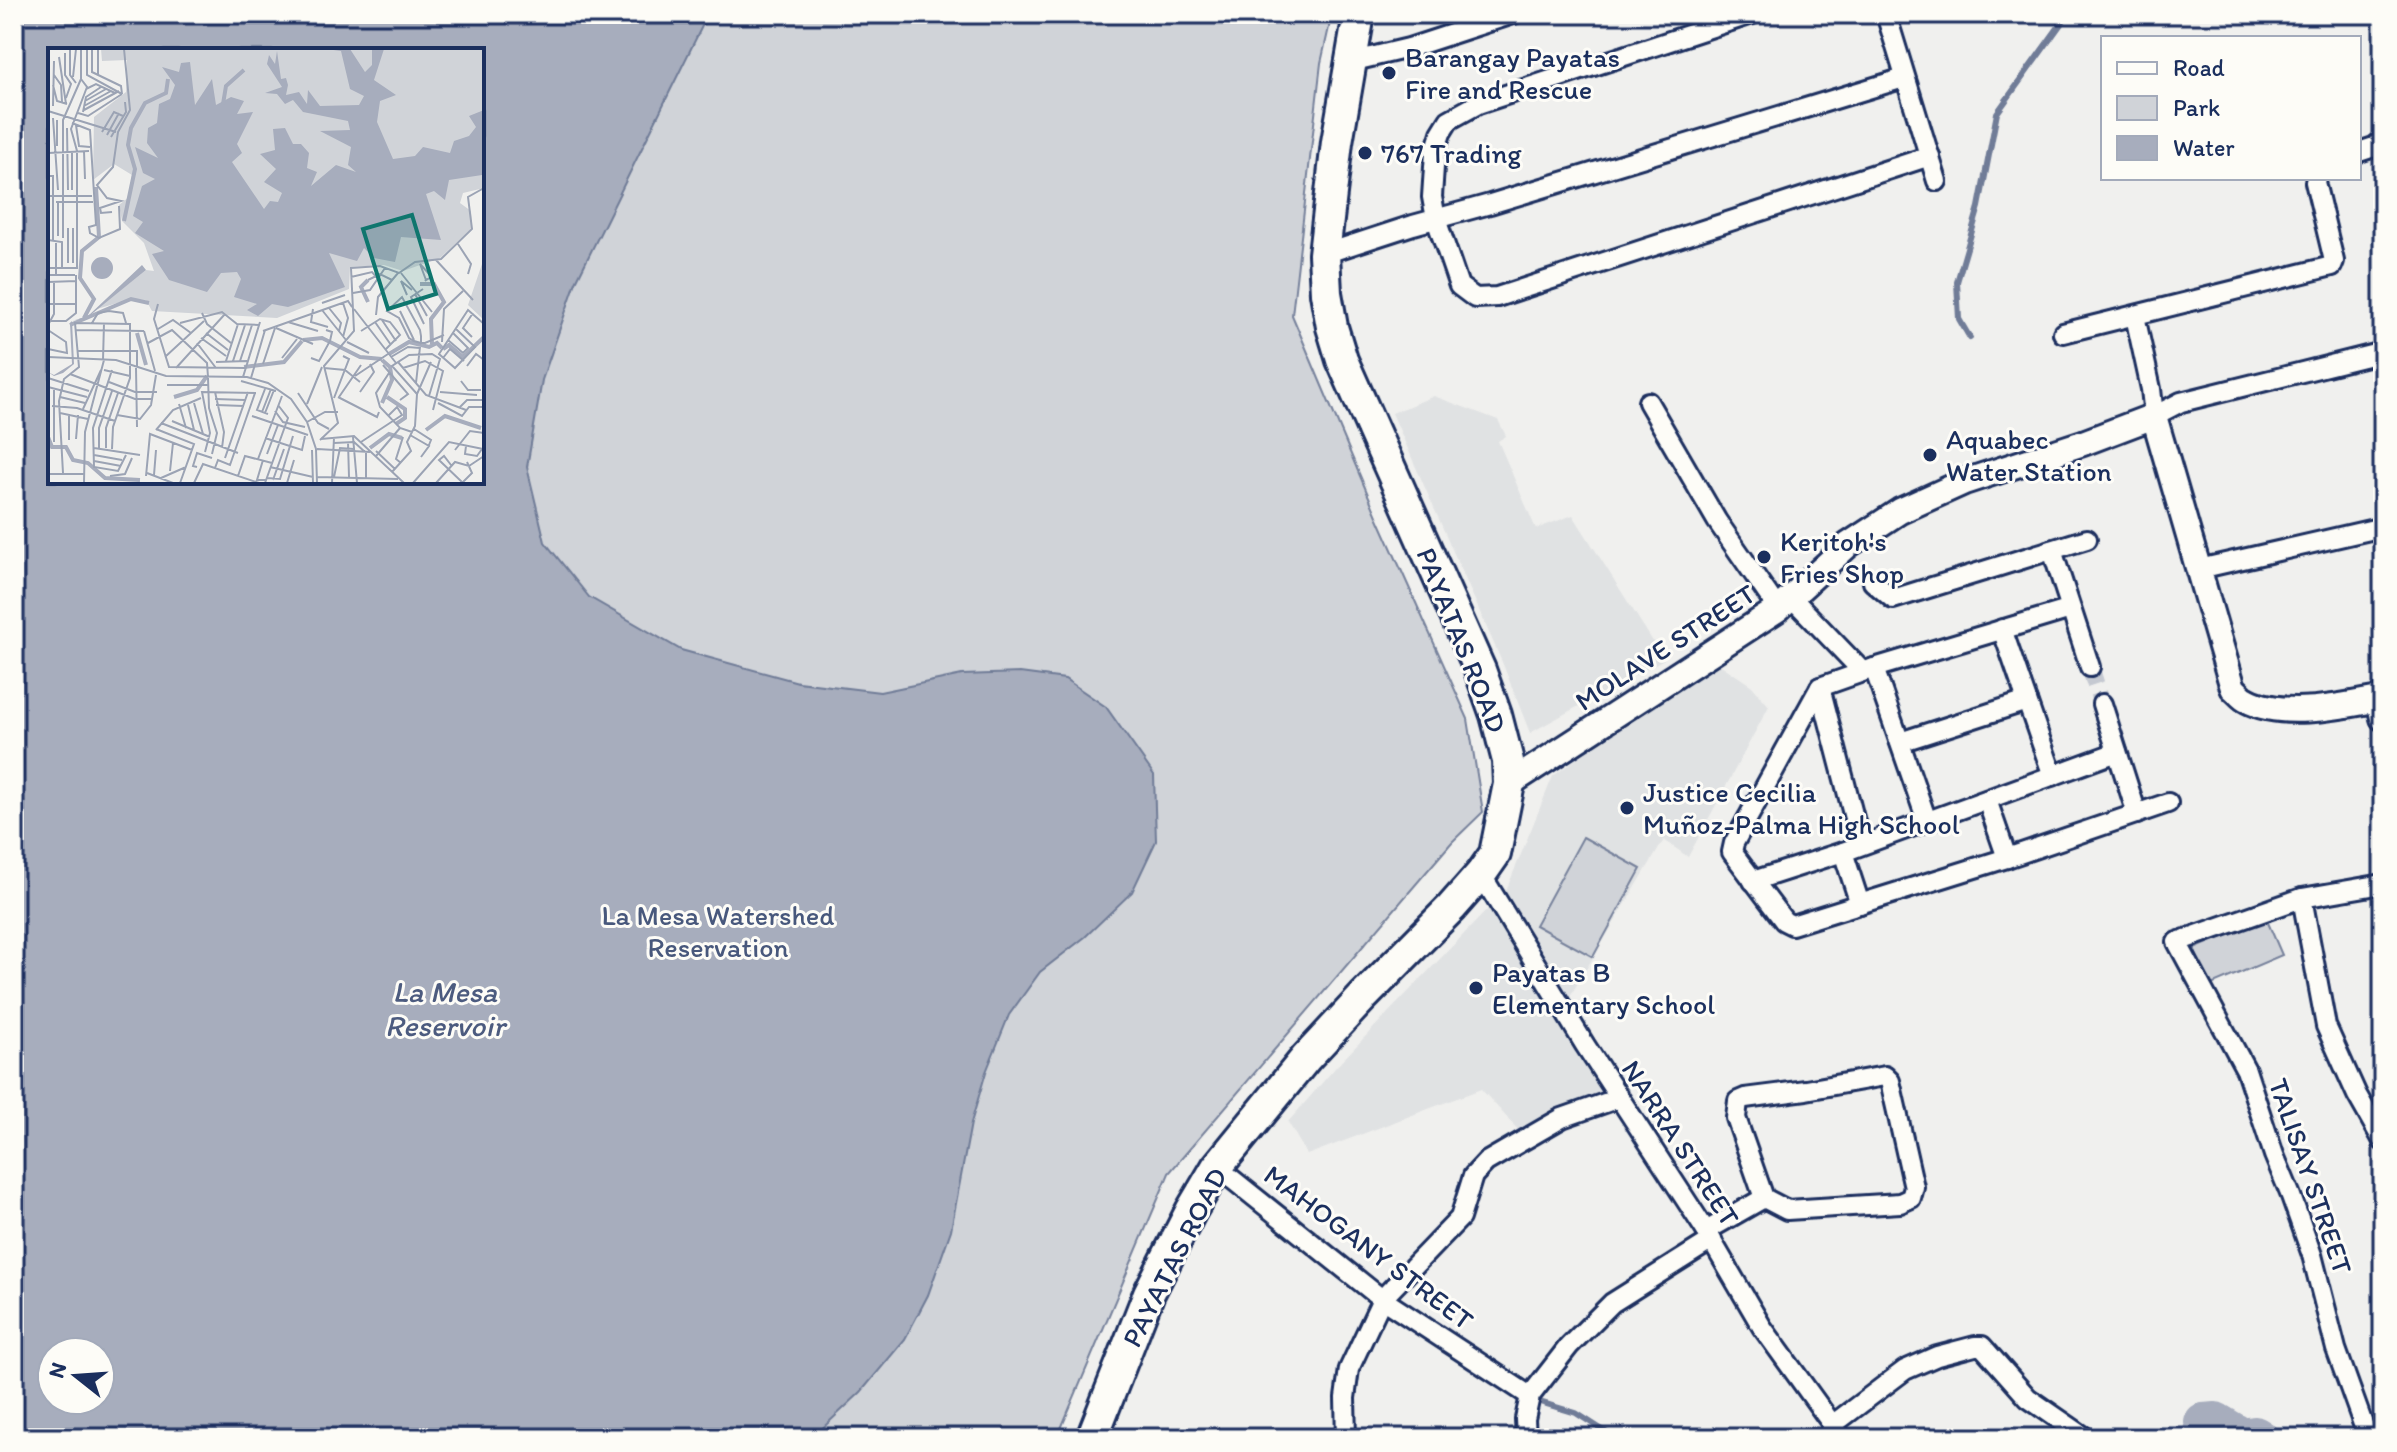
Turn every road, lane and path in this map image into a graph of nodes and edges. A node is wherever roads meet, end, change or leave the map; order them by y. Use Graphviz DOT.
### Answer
graph roads {
  1 [pos="1359,14"];
  2 [pos="1513,14"];
  3 [pos="1752,14"];
  4 [pos="1886,14"];
  5 [pos="1350,62"];
  6 [pos="1904,78"];
  7 [pos="1930,156"];
  8 [pos="2315,180"];
  9 [pos="1937,181"];
  10 [pos="1436,219"];
  11 [pos="1324,254"];
  12 [pos="2135,316"];
  13 [pos="2063,333"];
  14 [pos="2383,352"];
  15 [pos="1648,402"];
  16 [pos="2154,416"];
  17 [pos="2383,527"];
  18 [pos="2087,539"];
  19 [pos="2052,550"];
  20 [pos="2199,569"];
  21 [pos="1873,582"];
  22 [pos="1785,604"];
  23 [pos="2071,609"];
  24 [pos="2002,629"];
  25 [pos="2090,667"];
  26 [pos="1868,670"];
  27 [pos="1820,687"];
  28 [pos="2027,701"];
  29 [pos="2102,704"];
  30 [pos="2382,705"];
  31 [pos="1900,742"];
  32 [pos="2117,752"];
  33 [pos="2053,776"];
  34 [pos="1509,784"];
  35 [pos="1987,800"];
  36 [pos="2168,803"];
  37 [pos="2137,814"];
  38 [pos="1927,821"];
  39 [pos="1861,845"];
  40 [pos="1843,852"];
  41 [pos="2007,858"];
  42 [pos="1481,874"];
  43 [pos="1753,881"];
  44 [pos="2383,884"];
  45 [pos="2302,898"];
  46 [pos="1860,904"];
  47 [pos="1619,1098"];
  48 [pos="2383,1141"];
  49 [pos="1217,1167"];
  50 [pos="1764,1198"];
  51 [pos="1709,1236"];
  52 [pos="1382,1299"];
  53 [pos="1530,1396"];
  54 [pos="2067,1424"];
  55 [pos="1836,1432"];
  56 [pos="1092,1438"];
  57 [pos="1346,1438"];
  58 [pos="1526,1438"];
  59 [pos="2053,1438"];
  60 [pos="2086,1438"];
  61 [pos="2368,1438"];
  1 -- 5 [label="main road, PAYATAS ROAD"];
  2 -- 5 [label="street"];
  3 -- 10 [label="street"];
  4 -- 6 [label="street"];
  5 -- 11 [label="main road, PAYATAS ROAD"];
  6 -- 7 [label="street"];
  6 -- 10 [label="street"];
  7 -- 9 [label="street"];
  7 -- 10 [label="street"];
  8 -- 12 [label="street"];
  10 -- 11 [label="street"];
  11 -- 34 [label="main road, PAYATAS ROAD"];
  12 -- 13 [label="street"];
  12 -- 16 [label="street"];
  14 -- 16 [label="street, MOLAVE STREET"];
  15 -- 22 [label="street"];
  16 -- 20 [label="street"];
  16 -- 22 [label="street, MOLAVE STREET"];
  17 -- 20 [label="street"];
  18 -- 19 [label="street"];
  19 -- 21 [label="street"];
  19 -- 23 [label="street"];
  20 -- 30 [label="street"];
  22 -- 26 [label="street"];
  22 -- 34 [label="street, MOLAVE STREET"];
  23 -- 24 [label="street"];
  23 -- 25 [label="street"];
  24 -- 26 [label="street"];
  24 -- 28 [label="street"];
  26 -- 27 [label="street"];
  26 -- 31 [label="street"];
  27 -- 39 [label="street"];
  27 -- 43 [label="street"];
  28 -- 31 [label="street"];
  28 -- 33 [label="street"];
  29 -- 32 [label="street"];
  31 -- 38 [label="street"];
  32 -- 33 [label="street"];
  32 -- 37 [label="street"];
  33 -- 35 [label="street"];
  34 -- 42 [label="main road, PAYATAS ROAD"];
  35 -- 38 [label="street"];
  35 -- 41 [label="street"];
  36 -- 37 [label="street"];
  37 -- 41 [label="street"];
  38 -- 39 [label="street"];
  39 -- 40 [label="street"];
  40 -- 43 [label="street"];
  40 -- 46 [label="street"];
  41 -- 46 [label="street"];
  42 -- 47 [label="street, NARRA STREET"];
  42 -- 49 [label="main road, PAYATAS ROAD"];
  43 -- 46 [label="street"];
  44 -- 45 [label="street"];
  45 -- 48 [label="street"];
  45 -- 61 [label="street, TALISAY STREET"];
  47 -- 51 [label="street, NARRA STREET"];
  47 -- 52 [label="street"];
  49 -- 52 [label="street, MAHOGANY STREET"];
  49 -- 56 [label="main road, PAYATAS ROAD"];
  50 -- 50 [label="street"];
  50 -- 51 [label="street"];
  51 -- 53 [label="street"];
  51 -- 55 [label="street, NARRA STREET"];
  52 -- 53 [label="street, MAHOGANY STREET"];
  52 -- 57 [label="street"];
  53 -- 58 [label="street"];
  54 -- 55 [label="street"];
  54 -- 59 [label="street"];
  54 -- 60 [label="street"];
}
